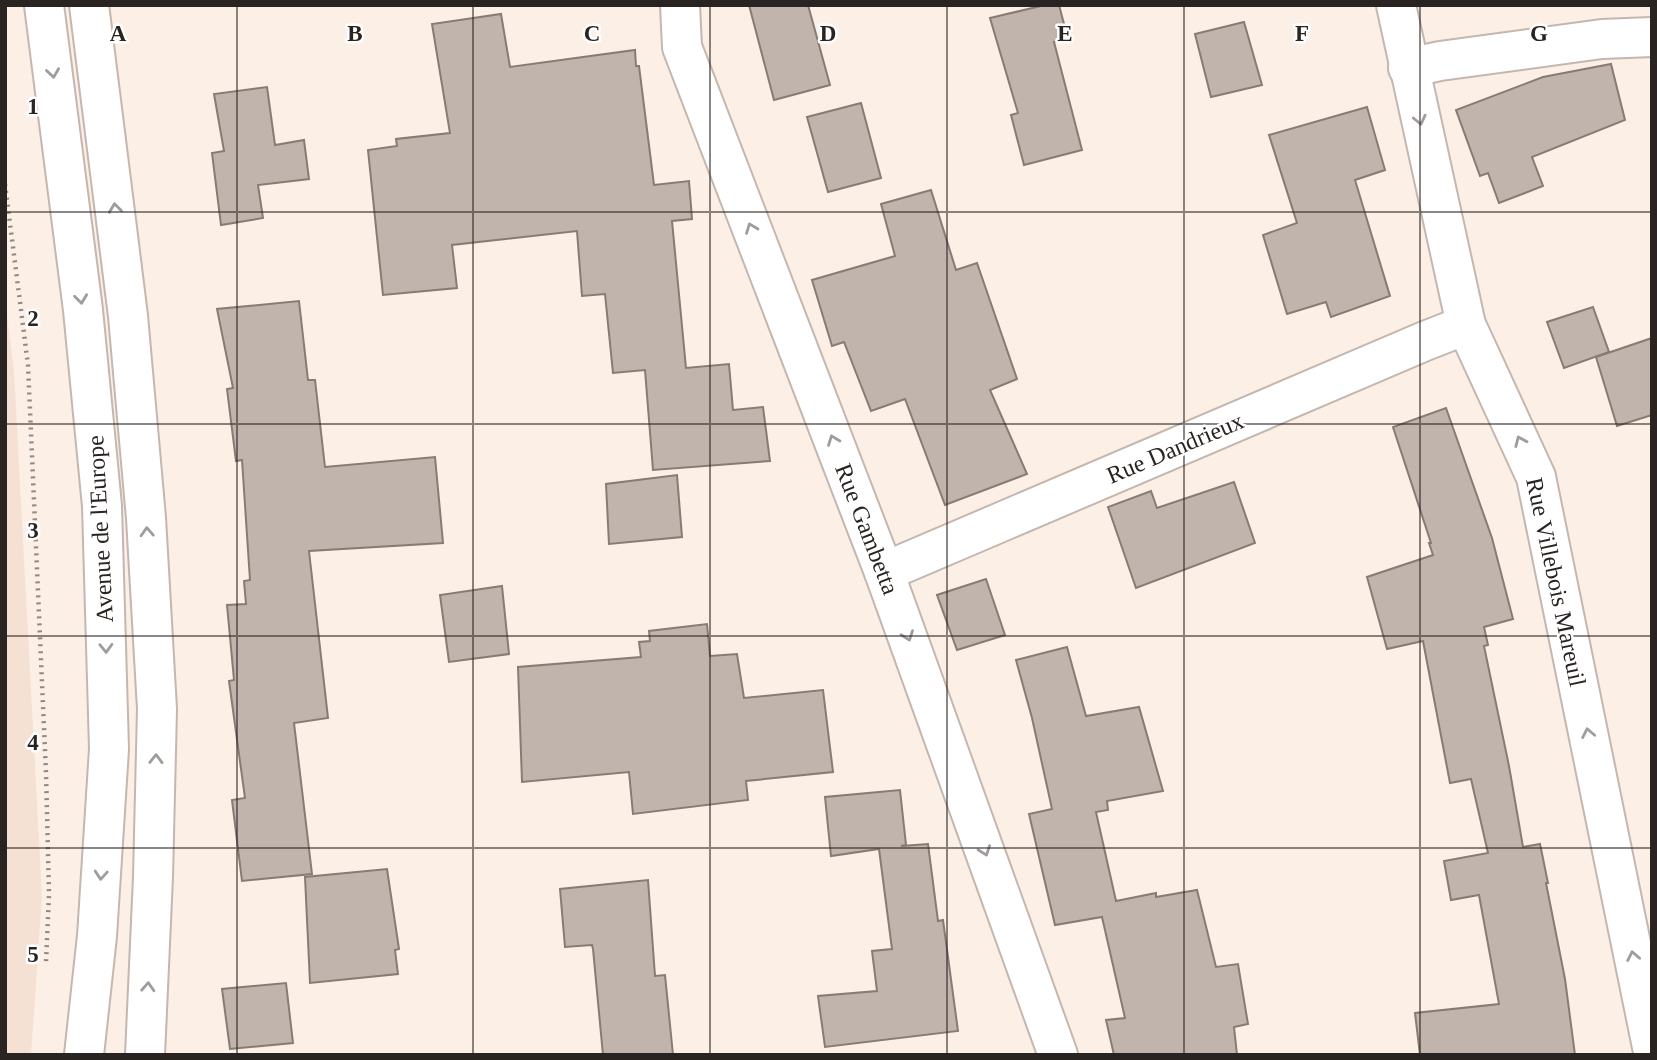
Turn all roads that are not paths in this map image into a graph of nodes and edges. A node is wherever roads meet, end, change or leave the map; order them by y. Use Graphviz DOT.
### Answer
graph roads {
  1 [pos="44,5"];
  2 [pos="89,5"];
  3 [pos="680,5"];
  4 [pos="1395,5"];
  5 [pos="1652,37"];
  6 [pos="1408,68"];
  7 [pos="1466,325"];
  8 [pos="884,572"];
  9 [pos="1652,1047"];
  10 [pos="84,1055"];
  11 [pos="145,1055"];
  12 [pos="1058,1055"];
  1 -- 10 [label="street, Avenue de l'Europe, one-way"];
  11 -- 2 [label="street, Avenue de l'Europe, one-way"];
  8 -- 3 [label="street, Rue Gambetta, one-way"];
  4 -- 6 [label="street, Rue Villebois Mareuil"];
  5 -- 6 [label="street"];
  6 -- 7 [label="street, Rue Villebois Mareuil, one-way"];
  7 -- 8 [label="street, Rue Dandrieux"];
  9 -- 7 [label="street, Rue Villebois Mareuil, one-way"];
  8 -- 12 [label="street, Rue Gambetta, one-way"];
}
